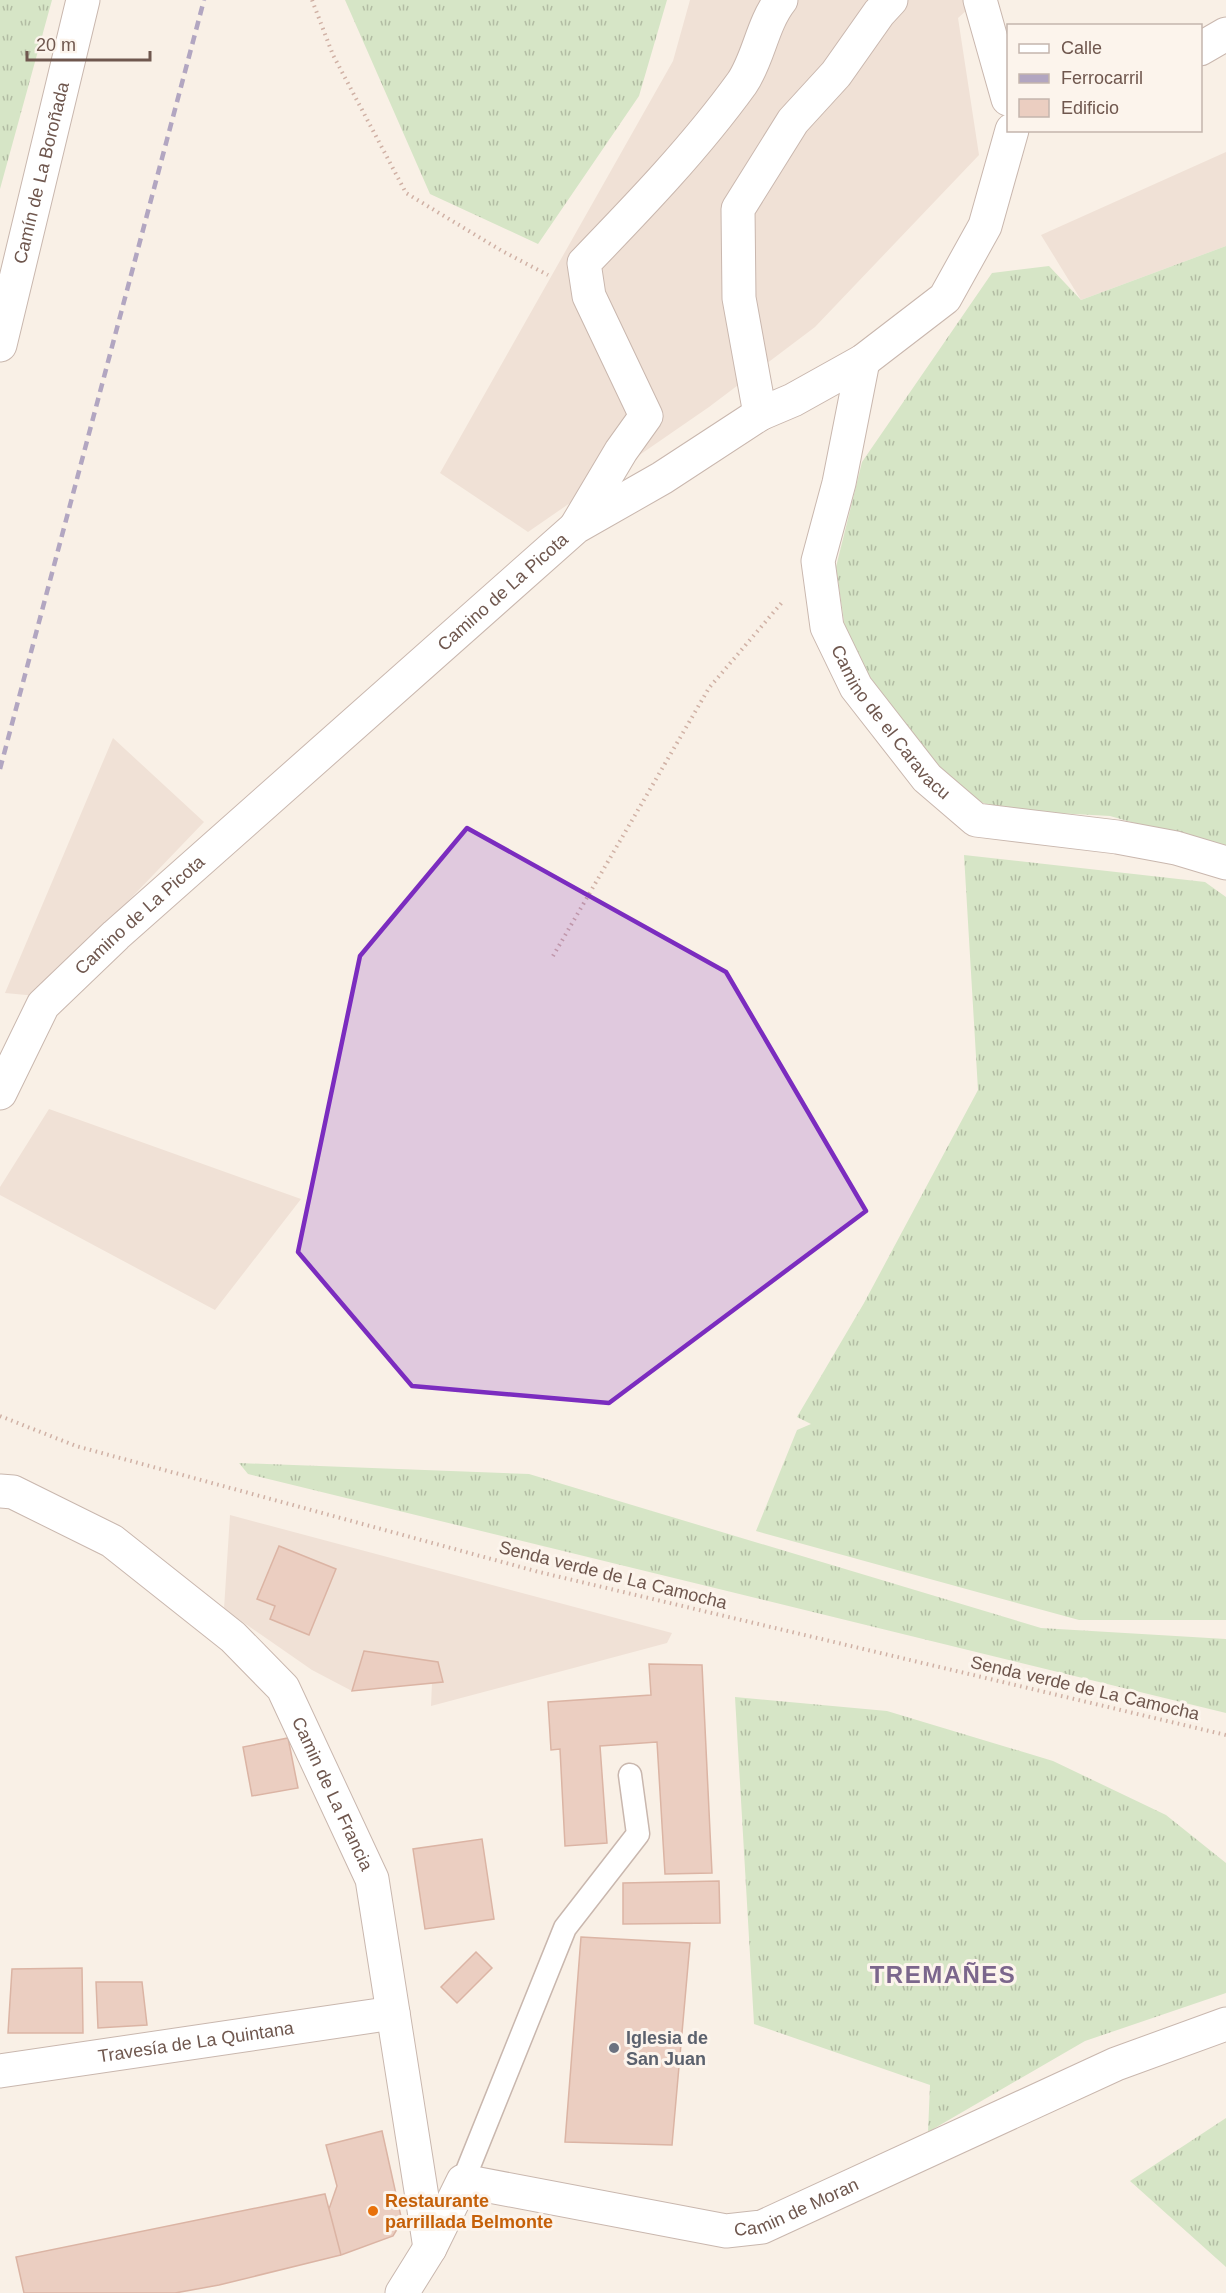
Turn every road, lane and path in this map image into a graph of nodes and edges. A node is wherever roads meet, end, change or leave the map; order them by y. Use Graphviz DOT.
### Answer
graph roads {
  1 [pos="83,0"];
  2 [pos="312,0"];
  3 [pos="782,0"];
  4 [pos="891,0"];
  5 [pos="980,0"];
  6 [pos="1226,34"];
  7 [pos="1202,48"];
  8 [pos="1007,95"];
  9 [pos="1011,132"];
  10 [pos="589,296"];
  11 [pos="0,345"];
  12 [pos="863,361"];
  13 [pos="760,414"];
  14 [pos="576,527"];
  15 [pos="818,561"];
  16 [pos="1226,864"];
  17 [pos="553,956"];
  18 [pos="0,1093"];
  19 [pos="0,1416"];
  20 [pos="0,1491"];
  21 [pos="1226,1735"];
  22 [pos="630,1775"];
  23 [pos="393,2013"];
  24 [pos="1226,2024"];
  25 [pos="0,2071"];
  26 [pos="463,2181"];
  27 [pos="430,2248"];
  28 [pos="402,2293"];
  1 -- 11 [label="street, Camín de La Boroñada"];
  2 -- 10 [label="path"];
  3 -- 10 [label="street"];
  4 -- 13 [label="street"];
  5 -- 8 [label="street"];
  6 -- 7 [label="street"];
  9 -- 12 [label="street, Camino de La Picota"];
  10 -- 14 [label="street"];
  12 -- 13 [label="street, Camino de La Picota"];
  12 -- 15 [label="street, Camino de el Caravacu"];
  13 -- 14 [label="street, Camino de La Picota"];
  14 -- 18 [label="street, Camino de La Picota"];
  15 -- 16 [label="street, Camino de el Caravacu"];
  15 -- 17 [label="path"];
  19 -- 21 [label="path, Senda verde de La Camocha"];
  20 -- 23 [label="street, Camin de La Francia"];
  22 -- 26 [label="lane"];
  23 -- 25 [label="street, Travesía de La Quintana"];
  23 -- 27 [label="street, Camin de La Francia"];
  24 -- 26 [label="street, Camin de Moran"];
  26 -- 27 [label="street"];
  27 -- 28 [label="street"];
}
